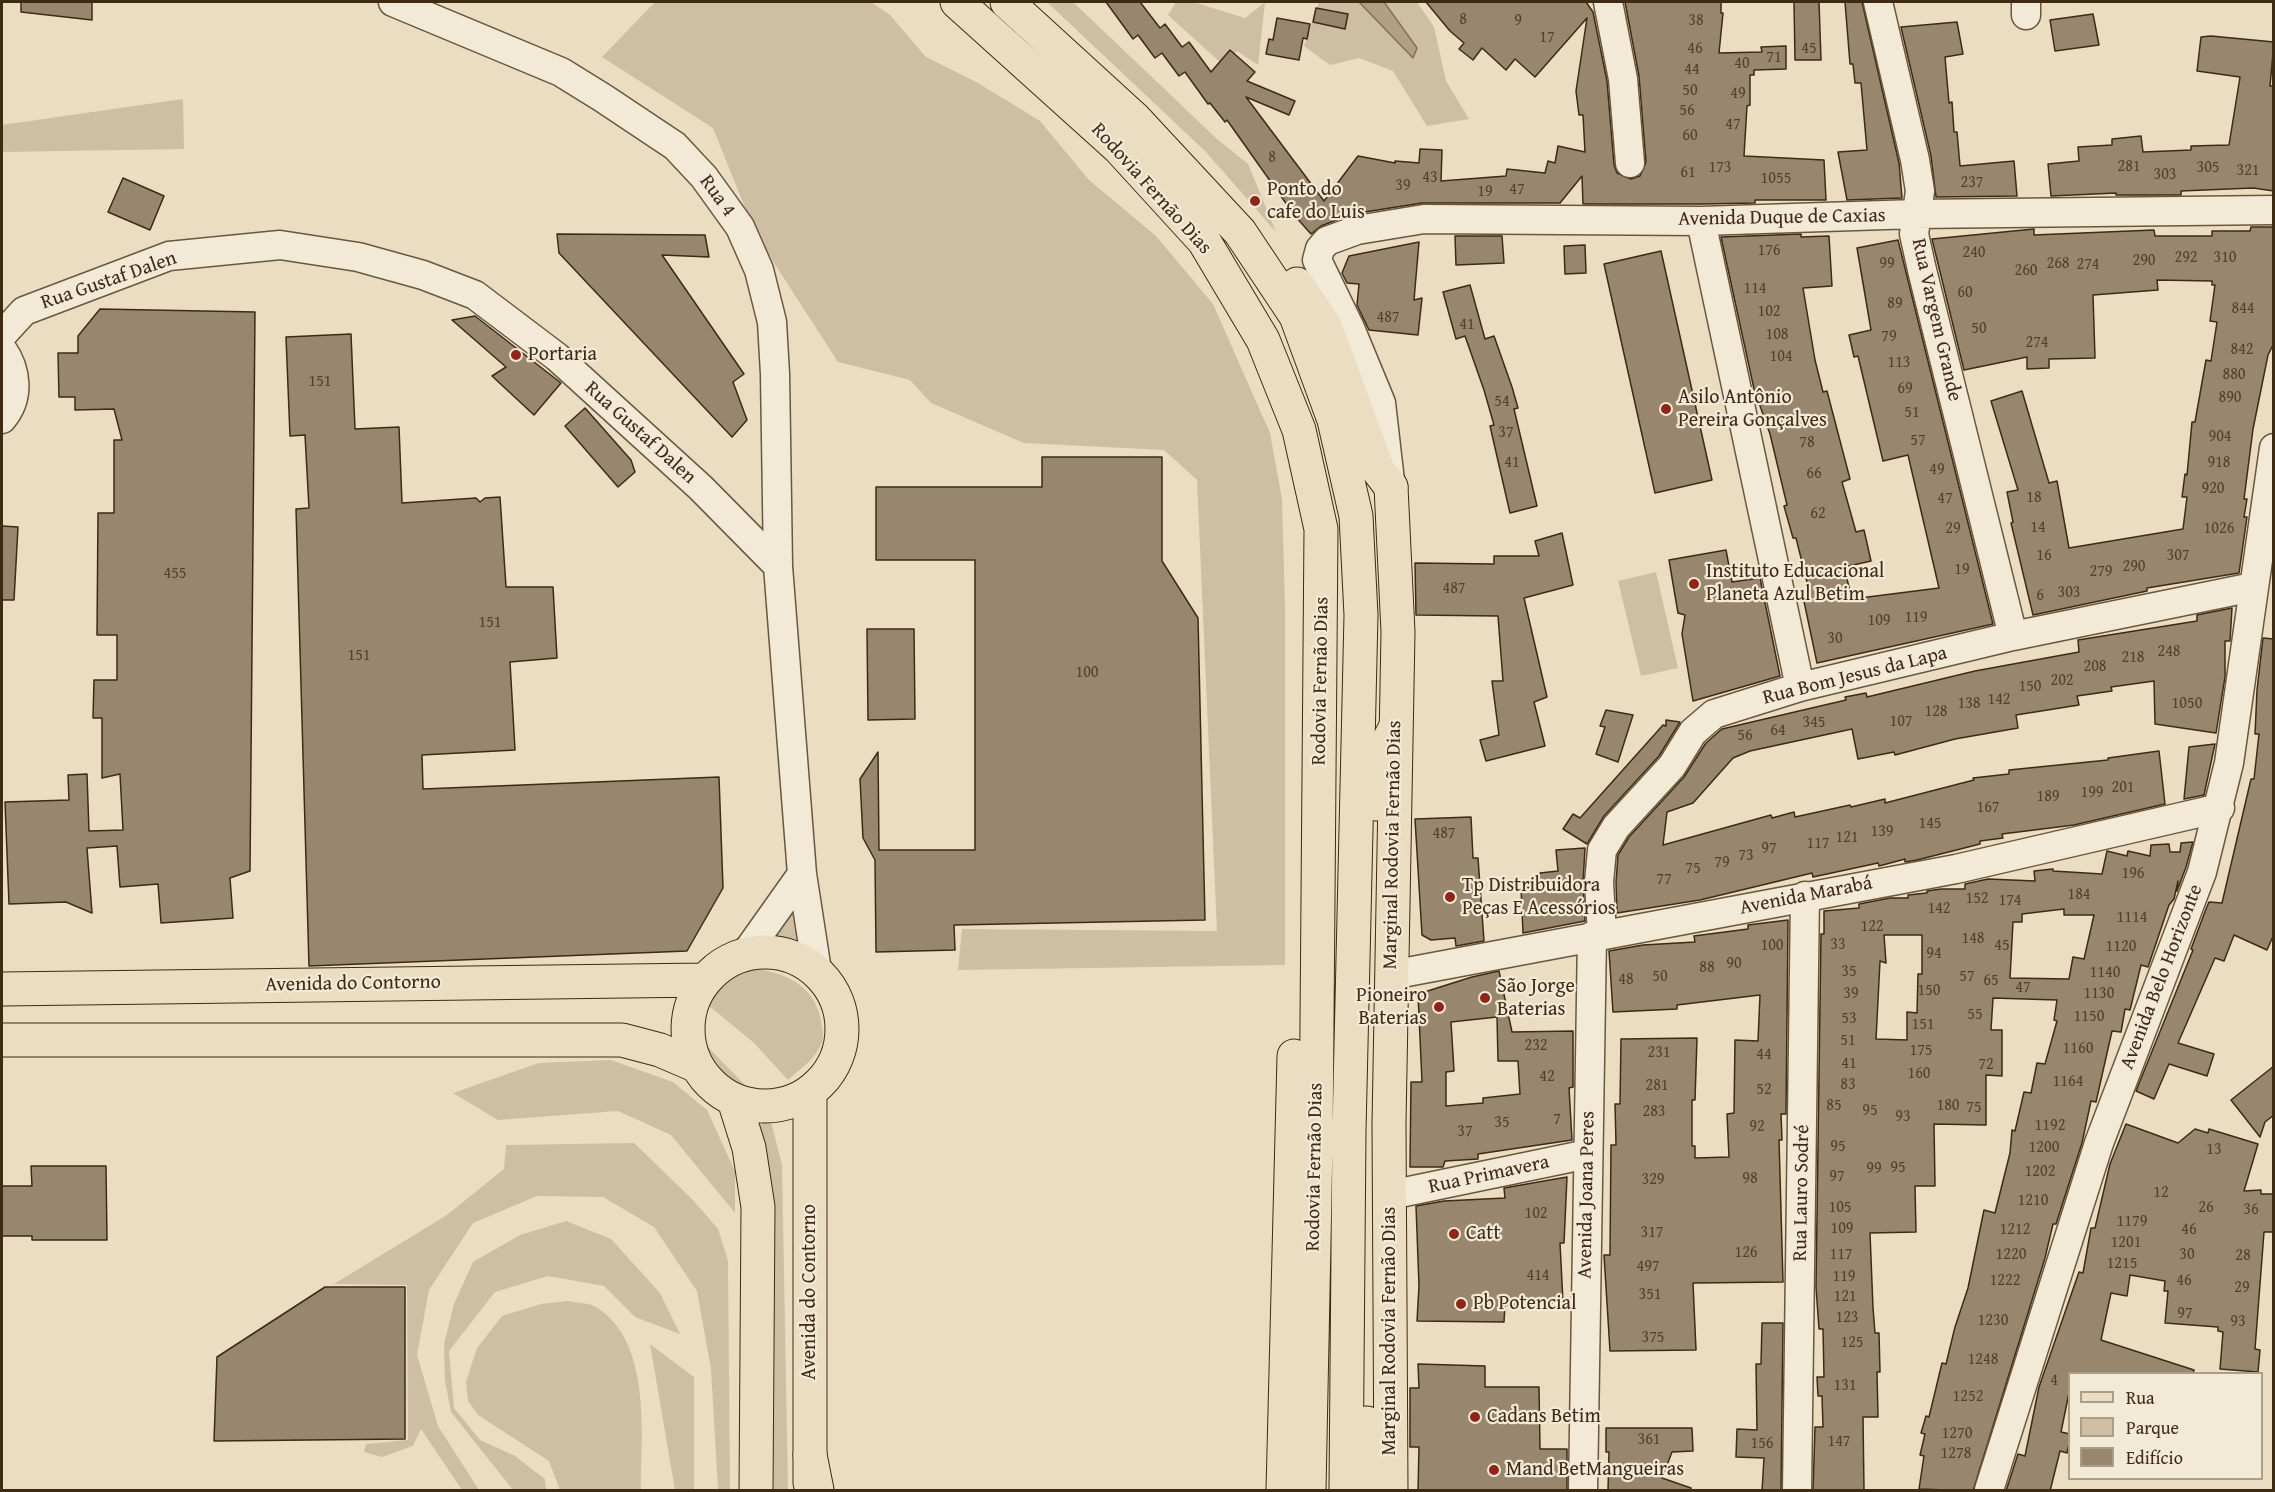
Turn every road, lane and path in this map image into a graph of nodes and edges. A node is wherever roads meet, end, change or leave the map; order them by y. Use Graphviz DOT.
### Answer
graph roads {
  1 [pos="393,2"];
  2 [pos="1007,2"];
  3 [pos="1608,2"];
  4 [pos="1878,2"];
  5 [pos="959,5"];
  6 [pos="1630,163"];
  7 [pos="2274,210"];
  8 [pos="1916,214"];
  9 [pos="1701,221"];
  10 [pos="1240,232"];
  11 [pos="2,335"];
  12 [pos="2,349"];
  13 [pos="2,419"];
  14 [pos="2274,448"];
  15 [pos="1391,487"];
  16 [pos="778,566"];
  17 [pos="2253,587"];
  18 [pos="2013,636"];
  19 [pos="1800,687"];
  20 [pos="1395,728"];
  21 [pos="2220,808"];
  22 [pos="802,874"];
  23 [pos="1805,896"];
  24 [pos="1318,910"];
  25 [pos="1597,936"];
  26 [pos="746,953"];
  27 [pos="1353,953"];
  28 [pos="817,971"];
  29 [pos="1391,975"];
  30 [pos="705,980"];
  31 [pos="2,989"];
  32 [pos="2,1040"];
  33 [pos="697,1066"];
  34 [pos="810,1093"];
  35 [pos="734,1100"];
  36 [pos="1349,1131"];
  37 [pos="1588,1154"];
  38 [pos="1390,1195"];
  39 [pos="810,1455"];
  40 [pos="756,1491"];
  41 [pos="810,1491"];
  42 [pos="818,1491"];
  43 [pos="1283,1491"];
  44 [pos="1309,1491"];
  45 [pos="1346,1491"];
  46 [pos="1370,1491"];
  47 [pos="1391,1491"];
  48 [pos="1583,1491"];
  49 [pos="1797,1491"];
  50 [pos="1989,1491"];
  1 -- 16 [label="street, Rua 4"];
  2 -- 10 [label="main road, Rodovia Fernão Dias"];
  3 -- 6 [label="street"];
  4 -- 8 [label="street, Rua Vargem Grande"];
  5 -- 24 [label="main road, Rodovia Fernão Dias"];
  7 -- 8 [label="street, Avenida Duque de Caxias"];
  8 -- 9 [label="street, Avenida Duque de Caxias"];
  8 -- 18 [label="street, Rua Vargem Grande"];
  9 -- 15 [label="street, Avenida Duque de Caxias"];
  9 -- 19 [label="street"];
  10 -- 15 [label="main road"];
  10 -- 27 [label="main road, Rodovia Fernão Dias"];
  11 -- 16 [label="street, Rua Gustaf Dalen"];
  12 -- 13 [label="street"];
  14 -- 17 [label="street, Avenida Belo Horizonte"];
  15 -- 20 [label="main road, Marginal Rodovia Fernão Dias"];
  16 -- 22 [label="street"];
  17 -- 18 [label="street, Rua Bom Jesus da Lapa"];
  17 -- 21 [label="street, Avenida Belo Horizonte"];
  18 -- 19 [label="street, Rua Bom Jesus da Lapa"];
  19 -- 25 [label="street, Rua Bom Jesus da Lapa"];
  20 -- 27 [label="main road"];
  20 -- 29 [label="main road, Marginal Rodovia Fernão Dias"];
  21 -- 23 [label="street, Avenida Marabá"];
  21 -- 50 [label="street, Avenida Belo Horizonte"];
  22 -- 26 [label="street"];
  22 -- 28 [label="street"];
  23 -- 25 [label="street, Avenida Marabá"];
  23 -- 49 [label="street, Rua Lauro Sodré"];
  24 -- 43 [label="main road"];
  24 -- 44 [label="main road, Rodovia Fernão Dias"];
  25 -- 29 [label="street, Avenida Marabá"];
  25 -- 37 [label="street, Avenida Joana Peres"];
  26 -- 28 [label="main road"];
  26 -- 30 [label="main road"];
  27 -- 36 [label="main road, Rodovia Fernão Dias"];
  28 -- 34 [label="main road"];
  29 -- 38 [label="main road, Marginal Rodovia Fernão Dias"];
  30 -- 31 [label="main road, Avenida do Contorno"];
  30 -- 33 [label="main road"];
  32 -- 33 [label="main road"];
  33 -- 35 [label="main road"];
  34 -- 35 [label="main road"];
  34 -- 39 [label="main road, Avenida do Contorno"];
  35 -- 40 [label="main road"];
  36 -- 45 [label="main road, Rodovia Fernão Dias"];
  36 -- 46 [label="main road"];
  37 -- 38 [label="street, Rua Primavera"];
  37 -- 48 [label="street, Avenida Joana Peres"];
  38 -- 47 [label="main road, Marginal Rodovia Fernão Dias"];
  39 -- 41 [label="main road, Avenida do Contorno"];
  39 -- 42 [label="main road"];
}
